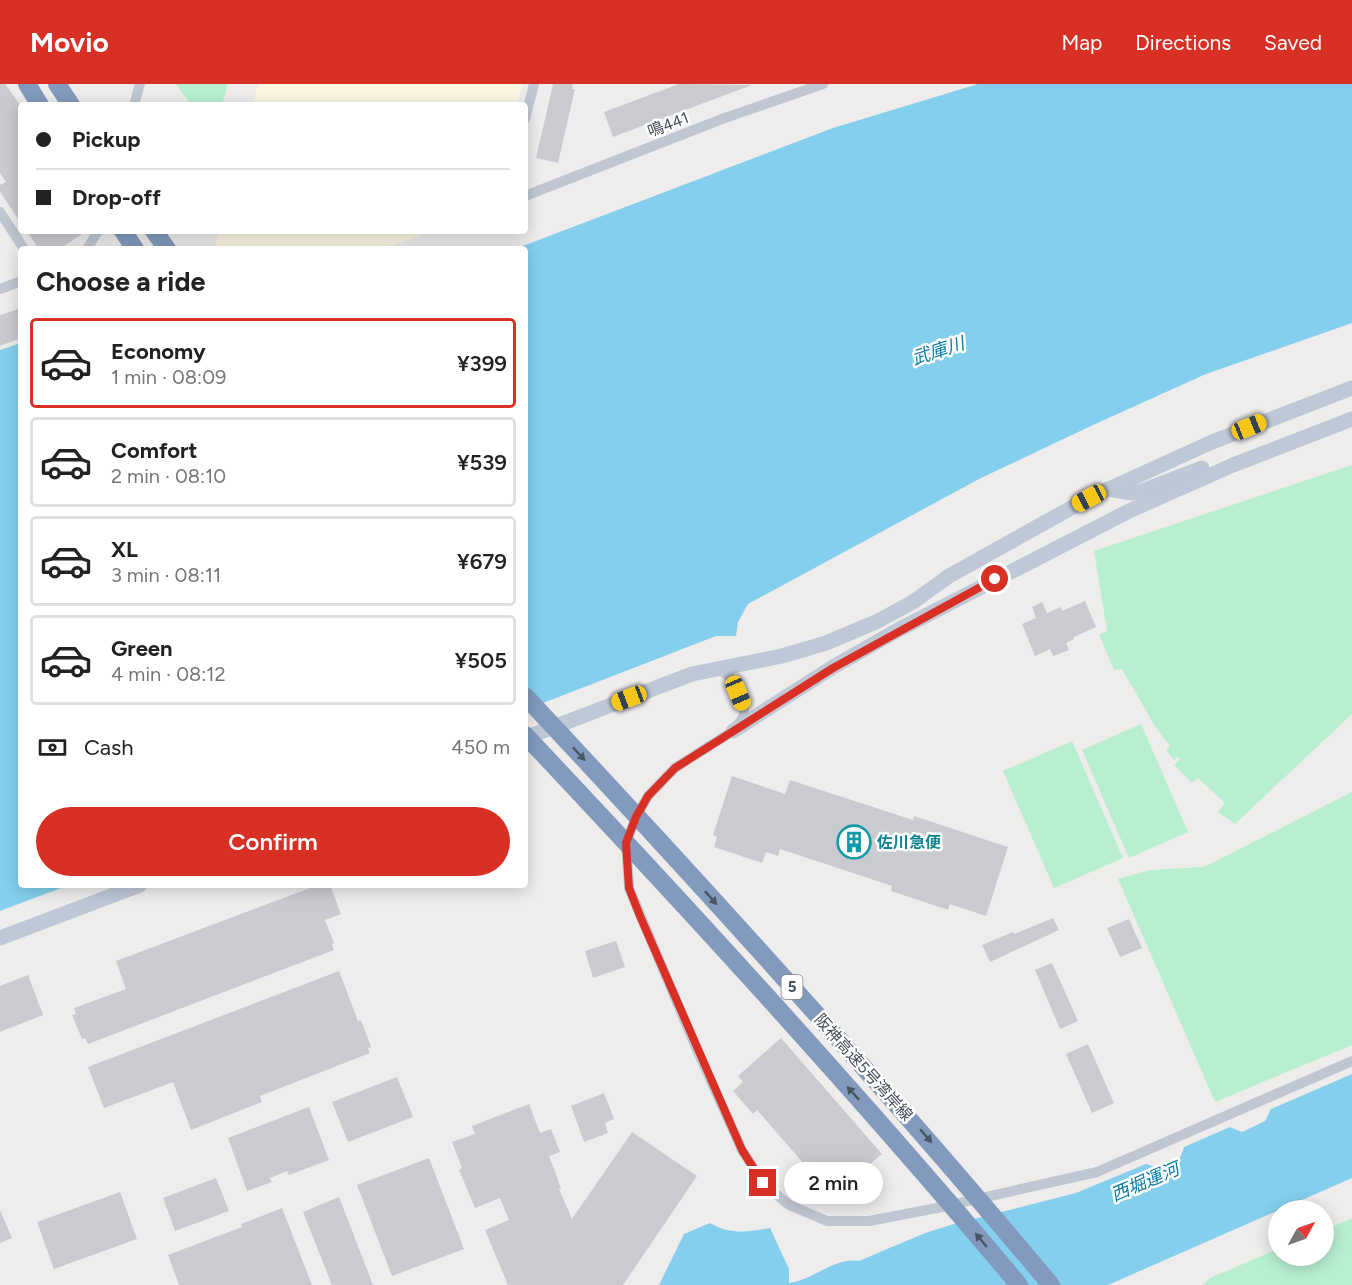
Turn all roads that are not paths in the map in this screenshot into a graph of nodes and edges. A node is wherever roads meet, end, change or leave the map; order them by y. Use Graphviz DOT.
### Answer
graph roads {
  1 [pos="27,84"];
  2 [pos="57,84"];
  3 [pos="140,84"];
  4 [pos="534,84"];
  5 [pos="823,84"];
  6 [pos="38,102"];
  7 [pos="69,102"];
  8 [pos="135,102"];
  9 [pos="528,107"];
  10 [pos="528,195"];
  11 [pos="0,212"];
  12 [pos="22,246"];
  13 [pos="18,282"];
  14 [pos="0,289"];
  15 [pos="1352,388"];
  16 [pos="1352,419"];
  17 [pos="1273,450"];
  18 [pos="1108,489"];
  19 [pos="708,670"];
  20 [pos="528,699"];
  21 [pos="733,731"];
  22 [pos="528,735"];
  23 [pos="528,739"];
  24 [pos="132,888"];
  25 [pos="0,938"];
  26 [pos="1352,1061"];
  27 [pos="1019,1285"];
  28 [pos="1051,1285"];
  1 -- 6 [label="highway"];
  2 -- 7 [label="highway"];
  3 -- 8 [label="street"];
  4 -- 9 [label="street"];
  5 -- 10 [label="street, 鳴441"];
  11 -- 12 [label="street"];
  13 -- 14 [label="street"];
  15 -- 18 [label="street"];
  16 -- 17 [label="street"];
  17 -- 18 [label="street"];
  17 -- 21 [label="street"];
  18 -- 19 [label="street"];
  19 -- 21 [label="street"];
  19 -- 22 [label="street"];
  20 -- 28 [label="highway, 阪神高速5号湾岸線 / 5, one-way"];
  21 -- 26 [label="street"];
  27 -- 23 [label="highway, 阪神高速5号湾岸線 / 5, one-way"];
  24 -- 25 [label="street"];
}
